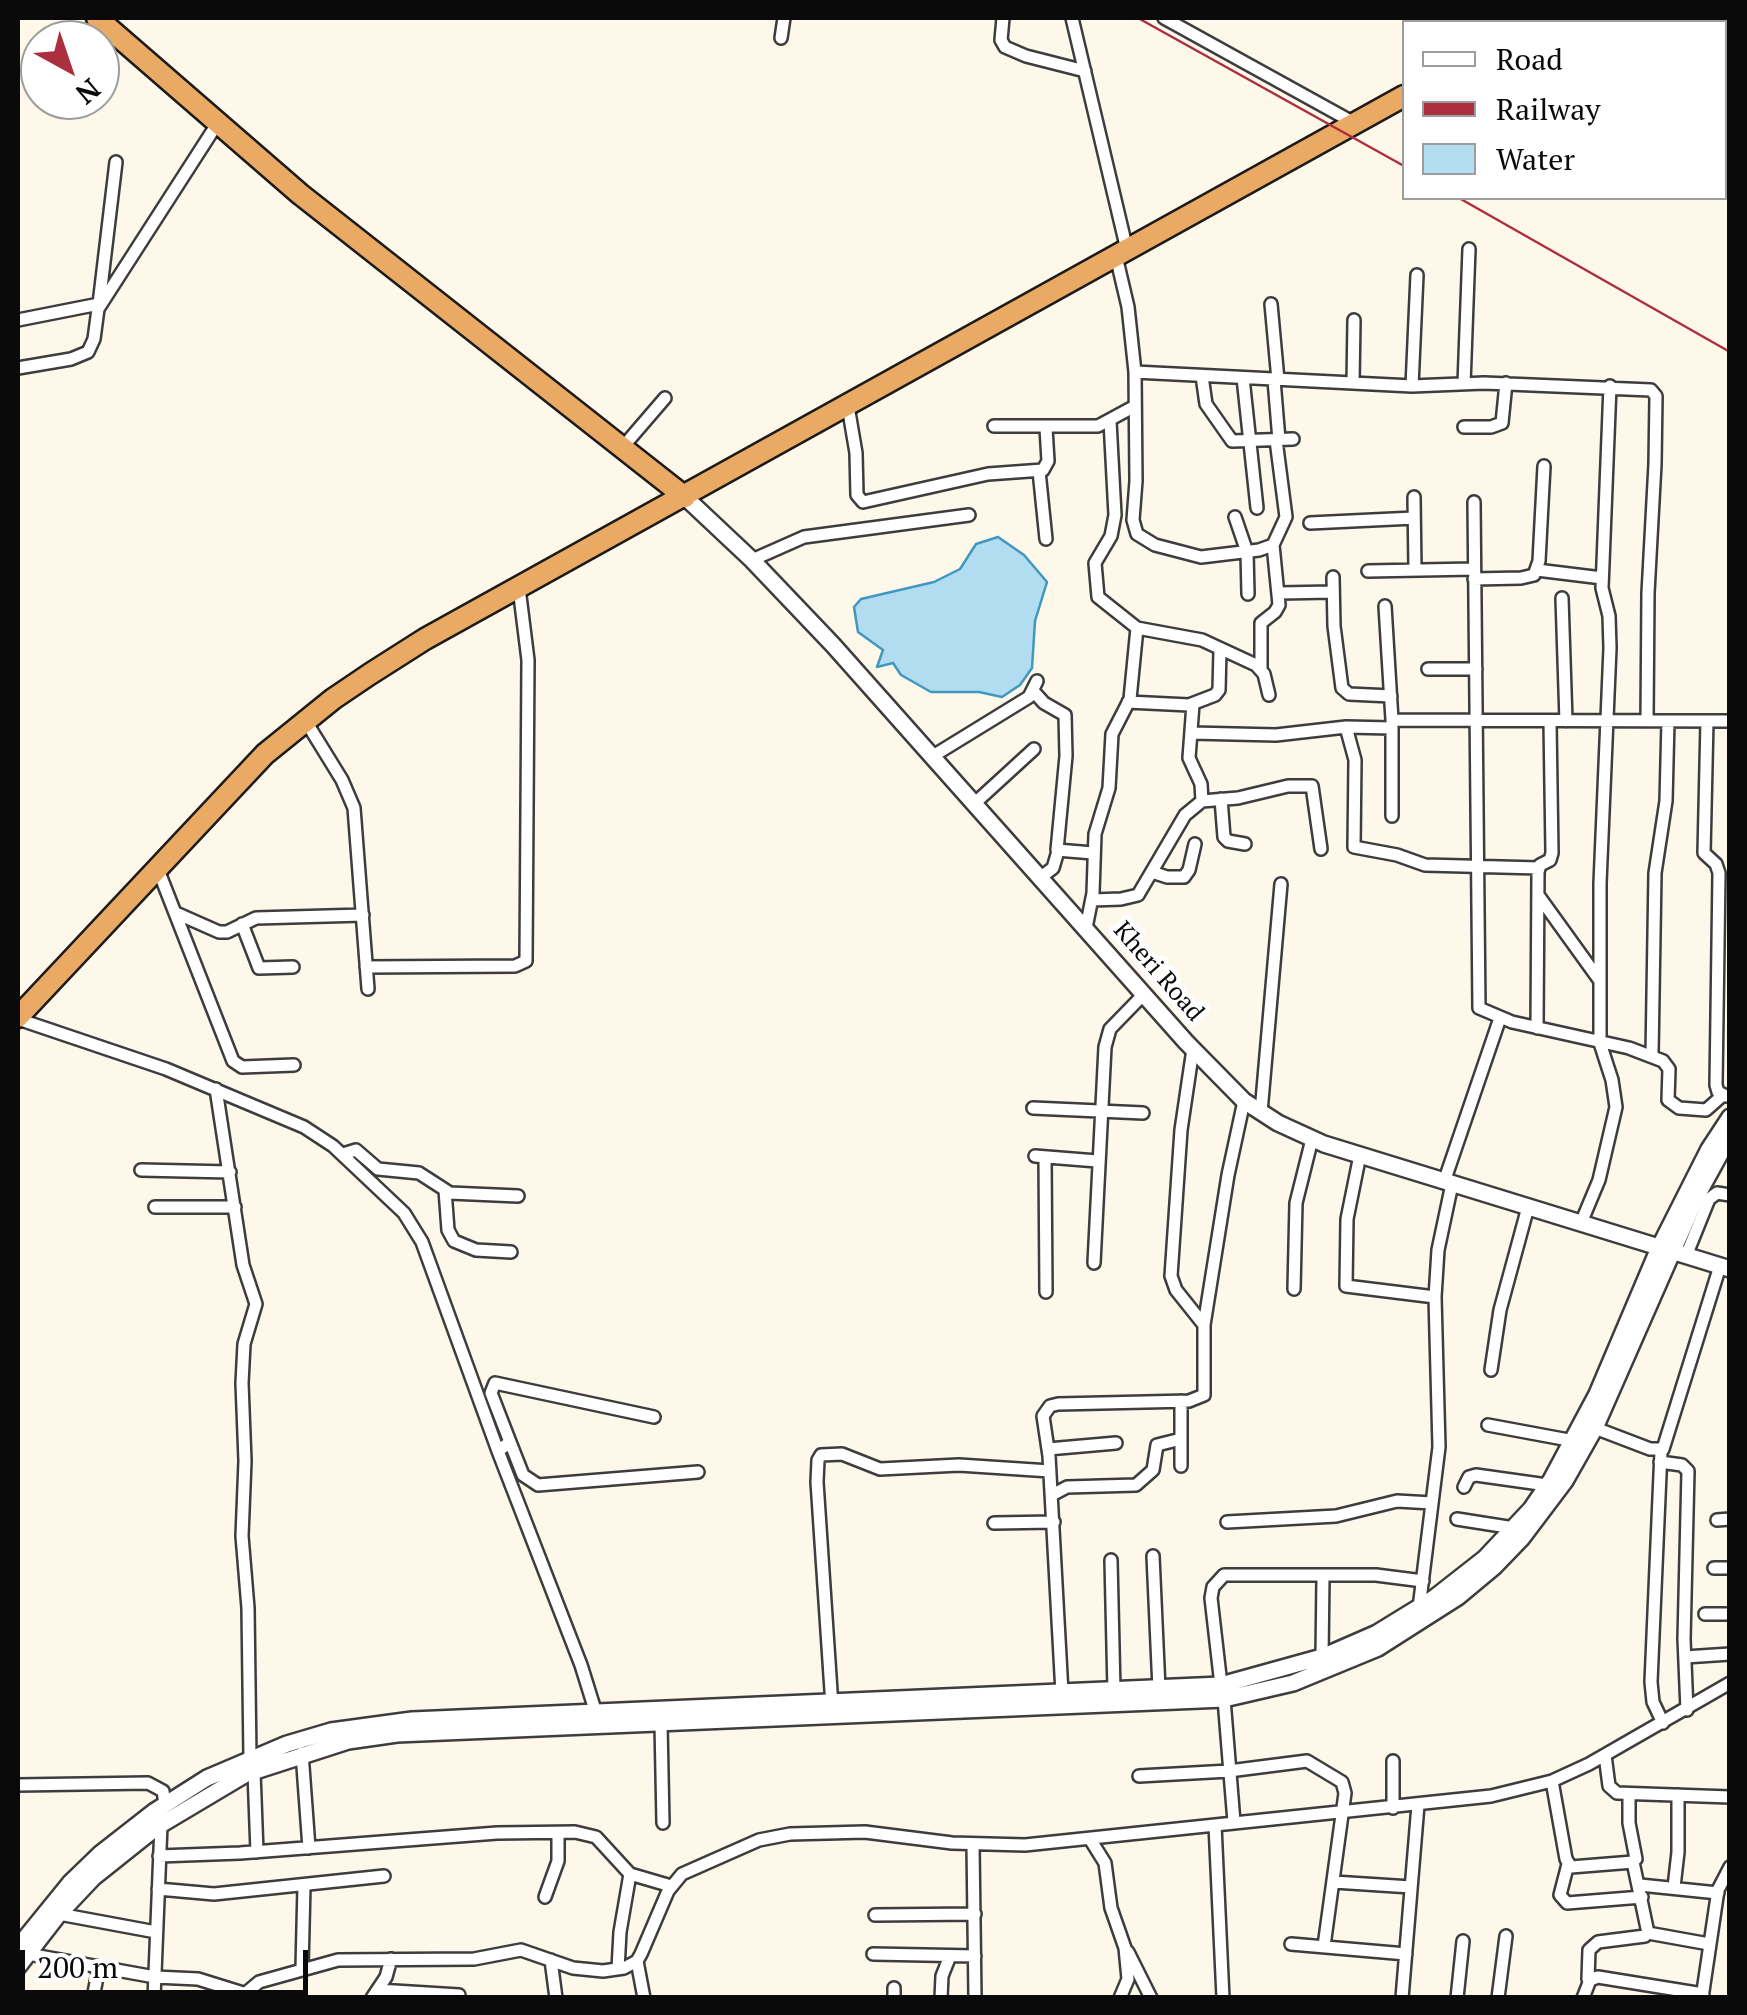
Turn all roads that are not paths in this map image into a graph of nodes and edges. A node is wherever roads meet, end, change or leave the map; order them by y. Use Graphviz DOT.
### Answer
graph roads {
  1 [pos="96,18"];
  2 [pos="784,18"];
  3 [pos="1003,18"];
  4 [pos="1072,18"];
  5 [pos="1164,18"];
  6 [pos="781,38"];
  7 [pos="1085,71"];
  8 [pos="1402,97"];
  9 [pos="217,124"];
  10 [pos="1356,124"];
  11 [pos="116,162"];
  12 [pos="1469,249"];
  13 [pos="1122,253"];
  14 [pos="1417,275"];
  15 [pos="1271,304"];
  16 [pos="98,306"];
  17 [pos="18,320"];
  18 [pos="1354,320"];
  19 [pos="18,368"];
  20 [pos="1134,372"];
  21 [pos="1202,376"];
  22 [pos="1244,378"];
  23 [pos="1276,380"];
  24 [pos="1353,383"];
  25 [pos="1506,383"];
  26 [pos="1464,384"];
  27 [pos="1412,386"];
  28 [pos="1610,386"];
  29 [pos="664,398"];
  30 [pos="848,406"];
  31 [pos="1135,406"];
  32 [pos="1110,421"];
  33 [pos="994,426"];
  34 [pos="1046,428"];
  35 [pos="1464,428"];
  36 [pos="1293,439"];
  37 [pos="1277,440"];
  38 [pos="1252,442"];
  39 [pos="622,448"];
  40 [pos="1544,466"];
  41 [pos="1039,471"];
  42 [pos="685,497"];
  43 [pos="1414,497"];
  44 [pos="1474,502"];
  45 [pos="1257,508"];
  46 [pos="970,515"];
  47 [pos="1235,517"];
  48 [pos="1414,518"];
  49 [pos="1310,522"];
  50 [pos="1046,539"];
  51 [pos="1273,545"];
  52 [pos="1246,552"];
  53 [pos="752,560"];
  54 [pos="1415,570"];
  55 [pos="1537,570"];
  56 [pos="1368,571"];
  57 [pos="1474,574"];
  58 [pos="1333,577"];
  59 [pos="1602,578"];
  60 [pos="519,588"];
  61 [pos="1333,592"];
  62 [pos="1248,594"];
  63 [pos="1279,594"];
  64 [pos="1562,598"];
  65 [pos="1385,606"];
  66 [pos="1137,628"];
  67 [pos="1220,650"];
  68 [pos="1261,668"];
  69 [pos="1476,668"];
  70 [pos="1428,669"];
  71 [pos="1268,694"];
  72 [pos="1390,696"];
  73 [pos="1128,702"];
  74 [pos="1193,704"];
  75 [pos="305,720"];
  76 [pos="1566,721"];
  77 [pos="1668,721"];
  78 [pos="1477,722"];
  79 [pos="1550,722"];
  80 [pos="1606,722"];
  81 [pos="1647,722"];
  82 [pos="1707,722"];
  83 [pos="1730,722"];
  84 [pos="1392,724"];
  85 [pos="1346,726"];
  86 [pos="1192,733"];
  87 [pos="1034,749"];
  88 [pos="933,756"];
  89 [pos="1221,799"];
  90 [pos="1202,802"];
  91 [pos="976,803"];
  92 [pos="1392,816"];
  93 [pos="1195,844"];
  94 [pos="1245,844"];
  95 [pos="1321,850"];
  96 [pos="1058,851"];
  97 [pos="1093,853"];
  98 [pos="157,866"];
  99 [pos="1478,866"];
  100 [pos="1538,868"];
  101 [pos="1152,872"];
  102 [pos="1041,876"];
  103 [pos="1282,884"];
  104 [pos="1538,895"];
  105 [pos="1092,900"];
  106 [pos="176,912"];
  107 [pos="363,915"];
  108 [pos="242,924"];
  109 [pos="1086,928"];
  110 [pos="293,967"];
  111 [pos="366,967"];
  112 [pos="1600,981"];
  113 [pos="368,989"];
  114 [pos="1144,994"];
  115 [pos="21,1013"];
  116 [pos="1500,1018"];
  117 [pos="1537,1028"];
  118 [pos="1600,1043"];
  119 [pos="1193,1049"];
  120 [pos="1652,1056"];
  121 [pos="294,1065"];
  122 [pos="216,1089"];
  123 [pos="1726,1096"];
  124 [pos="1244,1101"];
  125 [pos="1033,1108"];
  126 [pos="1100,1112"];
  127 [pos="1261,1112"];
  128 [pos="1143,1113"];
  129 [pos="1730,1117"];
  130 [pos="1730,1136"];
  131 [pos="1312,1139"];
  132 [pos="346,1152"];
  133 [pos="1724,1153"];
  134 [pos="1360,1155"];
  135 [pos="1097,1161"];
  136 [pos="140,1170"];
  137 [pos="230,1172"];
  138 [pos="1448,1183"];
  139 [pos="445,1190"];
  140 [pos="518,1196"];
  141 [pos="1730,1196"];
  142 [pos="234,1206"];
  143 [pos="155,1207"];
  144 [pos="1528,1207"];
  145 [pos="1581,1223"];
  146 [pos="512,1252"];
  147 [pos="1670,1252"];
  148 [pos="1094,1263"];
  149 [pos="1725,1268"];
  150 [pos="1294,1289"];
  151 [pos="1046,1292"];
  152 [pos="1434,1297"];
  153 [pos="1204,1325"];
  154 [pos="1492,1370"];
  155 [pos="1180,1400"];
  156 [pos="654,1417"];
  157 [pos="1488,1425"];
  158 [pos="1595,1428"];
  159 [pos="1181,1439"];
  160 [pos="1574,1442"];
  161 [pos="1116,1443"];
  162 [pos="503,1447"];
  163 [pos="1048,1449"];
  164 [pos="1660,1457"];
  165 [pos="1181,1466"];
  166 [pos="1050,1471"];
  167 [pos="698,1472"];
  168 [pos="1547,1485"];
  169 [pos="1464,1487"];
  170 [pos="1052,1495"];
  171 [pos="1432,1503"];
  172 [pos="1457,1519"];
  173 [pos="1054,1522"];
  174 [pos="1226,1522"];
  175 [pos="994,1523"];
  176 [pos="1514,1528"];
  177 [pos="1153,1556"];
  178 [pos="1111,1560"];
  179 [pos="1714,1568"];
  180 [pos="1730,1568"];
  181 [pos="1323,1577"];
  182 [pos="1423,1581"];
  183 [pos="1418,1608"];
  184 [pos="1706,1614"];
  185 [pos="1730,1614"];
  186 [pos="1730,1654"];
  187 [pos="1322,1657"];
  188 [pos="1685,1658"];
  189 [pos="1730,1684"];
  190 [pos="1160,1689"];
  191 [pos="1114,1691"];
  192 [pos="1062,1692"];
  193 [pos="1222,1692"];
  194 [pos="1687,1710"];
  195 [pos="832,1711"];
  196 [pos="596,1716"];
  197 [pos="661,1724"];
  198 [pos="1663,1724"];
  199 [pos="302,1754"];
  200 [pos="1605,1756"];
  201 [pos="1393,1761"];
  202 [pos="252,1765"];
  203 [pos="1229,1771"];
  204 [pos="1139,1776"];
  205 [pos="1552,1781"];
  206 [pos="18,1785"];
  207 [pos="1629,1794"];
  208 [pos="1678,1795"];
  209 [pos="1730,1798"];
  210 [pos="1418,1805"];
  211 [pos="1394,1808"];
  212 [pos="1342,1810"];
  213 [pos="162,1816"];
  214 [pos="1234,1822"];
  215 [pos="663,1823"];
  216 [pos="1215,1825"];
  217 [pos="558,1833"];
  218 [pos="1090,1839"];
  219 [pos="973,1845"];
  220 [pos="309,1848"];
  221 [pos="258,1852"];
  222 [pos="159,1856"];
  223 [pos="1636,1860"];
  224 [pos="1568,1864"];
  225 [pos="1730,1867"];
  226 [pos="630,1874"];
  227 [pos="384,1876"];
  228 [pos="1334,1882"];
  229 [pos="304,1886"];
  230 [pos="670,1886"];
  231 [pos="1411,1887"];
  232 [pos="1674,1887"];
  233 [pos="158,1888"];
  234 [pos="1641,1891"];
  235 [pos="1718,1894"];
  236 [pos="546,1897"];
  237 [pos="59,1914"];
  238 [pos="975,1914"];
  239 [pos="875,1915"];
  240 [pos="156,1932"];
  241 [pos="1506,1936"];
  242 [pos="1645,1936"];
  243 [pos="1462,1941"];
  244 [pos="1291,1944"];
  245 [pos="1709,1944"];
  246 [pos="1324,1946"];
  247 [pos="1125,1948"];
  248 [pos="873,1954"];
  249 [pos="1406,1954"];
  250 [pos="21,1956"];
  251 [pos="950,1956"];
  252 [pos="975,1956"];
  253 [pos="391,1959"];
  254 [pos="551,1960"];
  255 [pos="636,1961"];
  256 [pos="99,1967"];
  257 [pos="302,1968"];
  258 [pos="618,1969"];
  259 [pos="154,1977"];
  260 [pos="1594,1978"];
  261 [pos="375,1994"];
  262 [pos="459,1994"];
  263 [pos="242,1995"];
  264 [pos="403,1995"];
  265 [pos="1702,1996"];
  266 [pos="94,1998"];
  267 [pos="154,1998"];
  268 [pos="556,1998"];
  269 [pos="644,1998"];
  270 [pos="941,1998"];
  271 [pos="975,1998"];
  272 [pos="1120,1998"];
  273 [pos="1151,1998"];
  274 [pos="1224,1998"];
  275 [pos="1402,1998"];
  276 [pos="1456,1998"];
  277 [pos="1498,1998"];
  278 [pos="1583,1998"];
  1 -- 9 [label="highway"];
  2 -- 6 [label="street"];
  3 -- 7 [label="street"];
  4 -- 7 [label="street"];
  5 -- 10 [label="street"];
  7 -- 13 [label="street"];
  8 -- 10 [label="highway"];
  9 -- 16 [label="street"];
  9 -- 39 [label="highway"];
  10 -- 13 [label="highway"];
  11 -- 16 [label="street"];
  12 -- 26 [label="street"];
  13 -- 20 [label="street"];
  13 -- 30 [label="highway"];
  14 -- 27 [label="street"];
  15 -- 23 [label="street"];
  16 -- 17 [label="street"];
  16 -- 19 [label="street"];
  18 -- 24 [label="street"];
  20 -- 21 [label="street"];
  20 -- 31 [label="street"];
  21 -- 22 [label="street"];
  21 -- 38 [label="street"];
  22 -- 23 [label="street"];
  22 -- 38 [label="street"];
  23 -- 24 [label="street"];
  23 -- 37 [label="street"];
  24 -- 27 [label="street"];
  25 -- 26 [label="street"];
  25 -- 28 [label="street"];
  25 -- 35 [label="street"];
  26 -- 27 [label="street"];
  28 -- 59 [label="street"];
  28 -- 81 [label="street"];
  29 -- 39 [label="street"];
  30 -- 41 [label="street"];
  30 -- 42 [label="highway"];
  31 -- 32 [label="street"];
  31 -- 52 [label="street"];
  32 -- 34 [label="street"];
  32 -- 66 [label="street"];
  33 -- 34 [label="street"];
  34 -- 41 [label="street"];
  36 -- 37 [label="street"];
  37 -- 38 [label="street"];
  37 -- 51 [label="street"];
  38 -- 45 [label="street"];
  39 -- 42 [label="highway"];
  40 -- 55 [label="street"];
  41 -- 50 [label="street"];
  42 -- 53 [label="street, Kheri Road"];
  42 -- 60 [label="highway"];
  43 -- 48 [label="street"];
  44 -- 57 [label="street"];
  46 -- 53 [label="street"];
  47 -- 52 [label="street"];
  48 -- 49 [label="street"];
  48 -- 54 [label="street"];
  51 -- 52 [label="street"];
  51 -- 63 [label="street"];
  52 -- 62 [label="street"];
  53 -- 88 [label="street, Kheri Road"];
  54 -- 56 [label="street"];
  54 -- 57 [label="street"];
  55 -- 57 [label="street"];
  55 -- 59 [label="street"];
  57 -- 69 [label="street"];
  58 -- 61 [label="street"];
  59 -- 80 [label="street"];
  60 -- 75 [label="highway"];
  60 -- 111 [label="street"];
  61 -- 63 [label="street"];
  61 -- 72 [label="street"];
  63 -- 68 [label="street"];
  64 -- 76 [label="street"];
  65 -- 72 [label="street"];
  66 -- 67 [label="street"];
  66 -- 73 [label="street"];
  67 -- 68 [label="street"];
  67 -- 74 [label="street"];
  68 -- 71 [label="street"];
  69 -- 70 [label="street"];
  69 -- 78 [label="street"];
  72 -- 84 [label="street"];
  73 -- 74 [label="street"];
  73 -- 97 [label="street"];
  74 -- 86 [label="street"];
  75 -- 98 [label="highway"];
  75 -- 107 [label="street"];
  76 -- 79 [label="street"];
  76 -- 80 [label="street"];
  77 -- 81 [label="street"];
  77 -- 82 [label="street"];
  77 -- 120 [label="street"];
  78 -- 79 [label="street"];
  78 -- 84 [label="street"];
  78 -- 99 [label="street"];
  79 -- 100 [label="street"];
  80 -- 81 [label="street"];
  80 -- 112 [label="street"];
  82 -- 83 [label="street"];
  82 -- 123 [label="street"];
  84 -- 85 [label="street"];
  84 -- 92 [label="street"];
  85 -- 86 [label="street"];
  85 -- 99 [label="street"];
  86 -- 90 [label="street"];
  87 -- 91 [label="street"];
  88 -- 91 [label="street, Kheri Road"];
  88 -- 96 [label="street"];
  89 -- 90 [label="street"];
  89 -- 94 [label="street"];
  89 -- 95 [label="street"];
  90 -- 101 [label="street"];
  91 -- 102 [label="street, Kheri Road"];
  93 -- 101 [label="street"];
  96 -- 97 [label="street"];
  96 -- 102 [label="street"];
  97 -- 105 [label="street"];
  98 -- 106 [label="street"];
  98 -- 115 [label="highway"];
  99 -- 100 [label="street"];
  99 -- 116 [label="street"];
  100 -- 104 [label="street"];
  101 -- 105 [label="street"];
  102 -- 109 [label="street, Kheri Road"];
  103 -- 127 [label="street"];
  104 -- 112 [label="street"];
  104 -- 117 [label="street"];
  105 -- 109 [label="street"];
  106 -- 108 [label="street"];
  106 -- 121 [label="street"];
  107 -- 108 [label="street"];
  107 -- 111 [label="street"];
  108 -- 110 [label="street"];
  109 -- 114 [label="street, Kheri Road"];
  111 -- 113 [label="street"];
  112 -- 118 [label="street"];
  114 -- 119 [label="street, Kheri Road"];
  114 -- 126 [label="street"];
  115 -- 122 [label="street"];
  116 -- 117 [label="street"];
  116 -- 138 [label="street"];
  117 -- 118 [label="street"];
  118 -- 120 [label="street"];
  118 -- 145 [label="street"];
  119 -- 124 [label="street, Kheri Road"];
  119 -- 153 [label="street"];
  120 -- 123 [label="street"];
  122 -- 132 [label="street"];
  122 -- 137 [label="street"];
  124 -- 127 [label="street, Kheri Road"];
  124 -- 153 [label="street"];
  125 -- 126 [label="street"];
  126 -- 128 [label="street"];
  126 -- 135 [label="street"];
  127 -- 131 [label="street, Kheri Road"];
  129 -- 147 [label="street"];
  130 -- 133 [label="street"];
  131 -- 134 [label="street, Kheri Road"];
  131 -- 150 [label="street"];
  132 -- 139 [label="street"];
  132 -- 162 [label="street"];
  133 -- 147 [label="street"];
  134 -- 138 [label="street, Kheri Road"];
  134 -- 152 [label="street"];
  135 -- 148 [label="street"];
  135 -- 151 [label="street"];
  136 -- 137 [label="street"];
  137 -- 142 [label="street"];
  138 -- 144 [label="street, Kheri Road"];
  138 -- 152 [label="street"];
  139 -- 140 [label="street"];
  139 -- 146 [label="street"];
  141 -- 147 [label="street"];
  142 -- 143 [label="street"];
  142 -- 202 [label="street"];
  144 -- 145 [label="street, Kheri Road"];
  144 -- 154 [label="street"];
  145 -- 147 [label="street, Kheri Road"];
  147 -- 149 [label="street, Kheri Road"];
  147 -- 158 [label="street"];
  147 -- 160 [label="street"];
  149 -- 164 [label="street"];
  152 -- 171 [label="street"];
  153 -- 155 [label="street"];
  155 -- 159 [label="street"];
  155 -- 163 [label="street"];
  156 -- 162 [label="street"];
  157 -- 160 [label="street"];
  158 -- 164 [label="street"];
  158 -- 193 [label="street"];
  159 -- 165 [label="street"];
  159 -- 170 [label="street"];
  160 -- 168 [label="street"];
  161 -- 163 [label="street"];
  162 -- 167 [label="street"];
  162 -- 196 [label="street"];
  163 -- 166 [label="street"];
  164 -- 188 [label="street"];
  164 -- 198 [label="street"];
  166 -- 170 [label="street"];
  166 -- 195 [label="street"];
  168 -- 169 [label="street"];
  168 -- 176 [label="street"];
  170 -- 173 [label="street"];
  171 -- 174 [label="street"];
  171 -- 182 [label="street"];
  172 -- 176 [label="street"];
  173 -- 175 [label="street"];
  173 -- 192 [label="street"];
  176 -- 183 [label="street"];
  177 -- 190 [label="street"];
  178 -- 191 [label="street"];
  179 -- 180 [label="street"];
  181 -- 182 [label="street"];
  181 -- 187 [label="street"];
  181 -- 193 [label="street"];
  182 -- 183 [label="street"];
  183 -- 187 [label="street"];
  184 -- 185 [label="street"];
  186 -- 188 [label="street"];
  187 -- 193 [label="street"];
  188 -- 194 [label="street"];
  189 -- 194 [label="street"];
  190 -- 191 [label="street"];
  190 -- 193 [label="street"];
  191 -- 192 [label="street"];
  192 -- 195 [label="street"];
  193 -- 195 [label="street"];
  193 -- 203 [label="street"];
  194 -- 198 [label="street"];
  195 -- 196 [label="street"];
  195 -- 197 [label="street"];
  196 -- 197 [label="street"];
  196 -- 199 [label="street"];
  196 -- 202 [label="street"];
  197 -- 215 [label="street"];
  198 -- 200 [label="street"];
  199 -- 202 [label="street"];
  199 -- 220 [label="street"];
  200 -- 205 [label="street"];
  200 -- 207 [label="street"];
  201 -- 211 [label="street"];
  202 -- 213 [label="street"];
  202 -- 221 [label="street"];
  203 -- 204 [label="street"];
  203 -- 212 [label="street"];
  203 -- 214 [label="street"];
  205 -- 210 [label="street"];
  205 -- 224 [label="street"];
  206 -- 213 [label="street"];
  207 -- 208 [label="street"];
  207 -- 223 [label="street"];
  208 -- 209 [label="street"];
  208 -- 232 [label="street"];
  210 -- 211 [label="street"];
  210 -- 231 [label="street"];
  211 -- 212 [label="street"];
  212 -- 214 [label="street"];
  212 -- 228 [label="street"];
  213 -- 222 [label="street"];
  213 -- 237 [label="street"];
  213 -- 250 [label="street"];
  214 -- 216 [label="street"];
  216 -- 218 [label="street"];
  216 -- 274 [label="street"];
  217 -- 220 [label="street"];
  217 -- 226 [label="street"];
  217 -- 236 [label="street"];
  218 -- 219 [label="street"];
  218 -- 247 [label="street"];
  219 -- 230 [label="street"];
  219 -- 238 [label="street"];
  220 -- 221 [label="street"];
  221 -- 222 [label="street"];
  222 -- 233 [label="street"];
  224 -- 234 [label="street"];
  224 -- 234 [label="street"];
  225 -- 235 [label="street"];
  226 -- 230 [label="street"];
  226 -- 258 [label="street"];
  227 -- 229 [label="street"];
  228 -- 231 [label="street"];
  228 -- 246 [label="street"];
  229 -- 233 [label="street"];
  229 -- 257 [label="street"];
  230 -- 255 [label="street"];
  231 -- 249 [label="street"];
  232 -- 234 [label="street"];
  232 -- 235 [label="street"];
  233 -- 240 [label="street"];
  234 -- 245 [label="street"];
  235 -- 245 [label="street"];
  237 -- 240 [label="street"];
  237 -- 250 [label="street"];
  238 -- 239 [label="street"];
  238 -- 252 [label="street"];
  240 -- 259 [label="street"];
  241 -- 277 [label="street"];
  242 -- 260 [label="street"];
  243 -- 276 [label="street"];
  244 -- 246 [label="street"];
  245 -- 265 [label="street"];
  246 -- 249 [label="street"];
  247 -- 272 [label="street"];
  247 -- 273 [label="street"];
  248 -- 251 [label="street"];
  249 -- 275 [label="street"];
  250 -- 256 [label="street"];
  251 -- 252 [label="street"];
  251 -- 270 [label="street"];
  252 -- 271 [label="street"];
  253 -- 254 [label="street"];
  253 -- 257 [label="street"];
  253 -- 261 [label="street"];
  254 -- 258 [label="street"];
  254 -- 268 [label="street"];
  255 -- 258 [label="street"];
  255 -- 269 [label="street"];
  256 -- 259 [label="street"];
  256 -- 266 [label="street"];
  257 -- 263 [label="street"];
  259 -- 263 [label="street"];
  259 -- 267 [label="street"];
  260 -- 265 [label="street"];
  260 -- 278 [label="street"];
  261 -- 264 [label="street"];
  262 -- 264 [label="street"];
}
